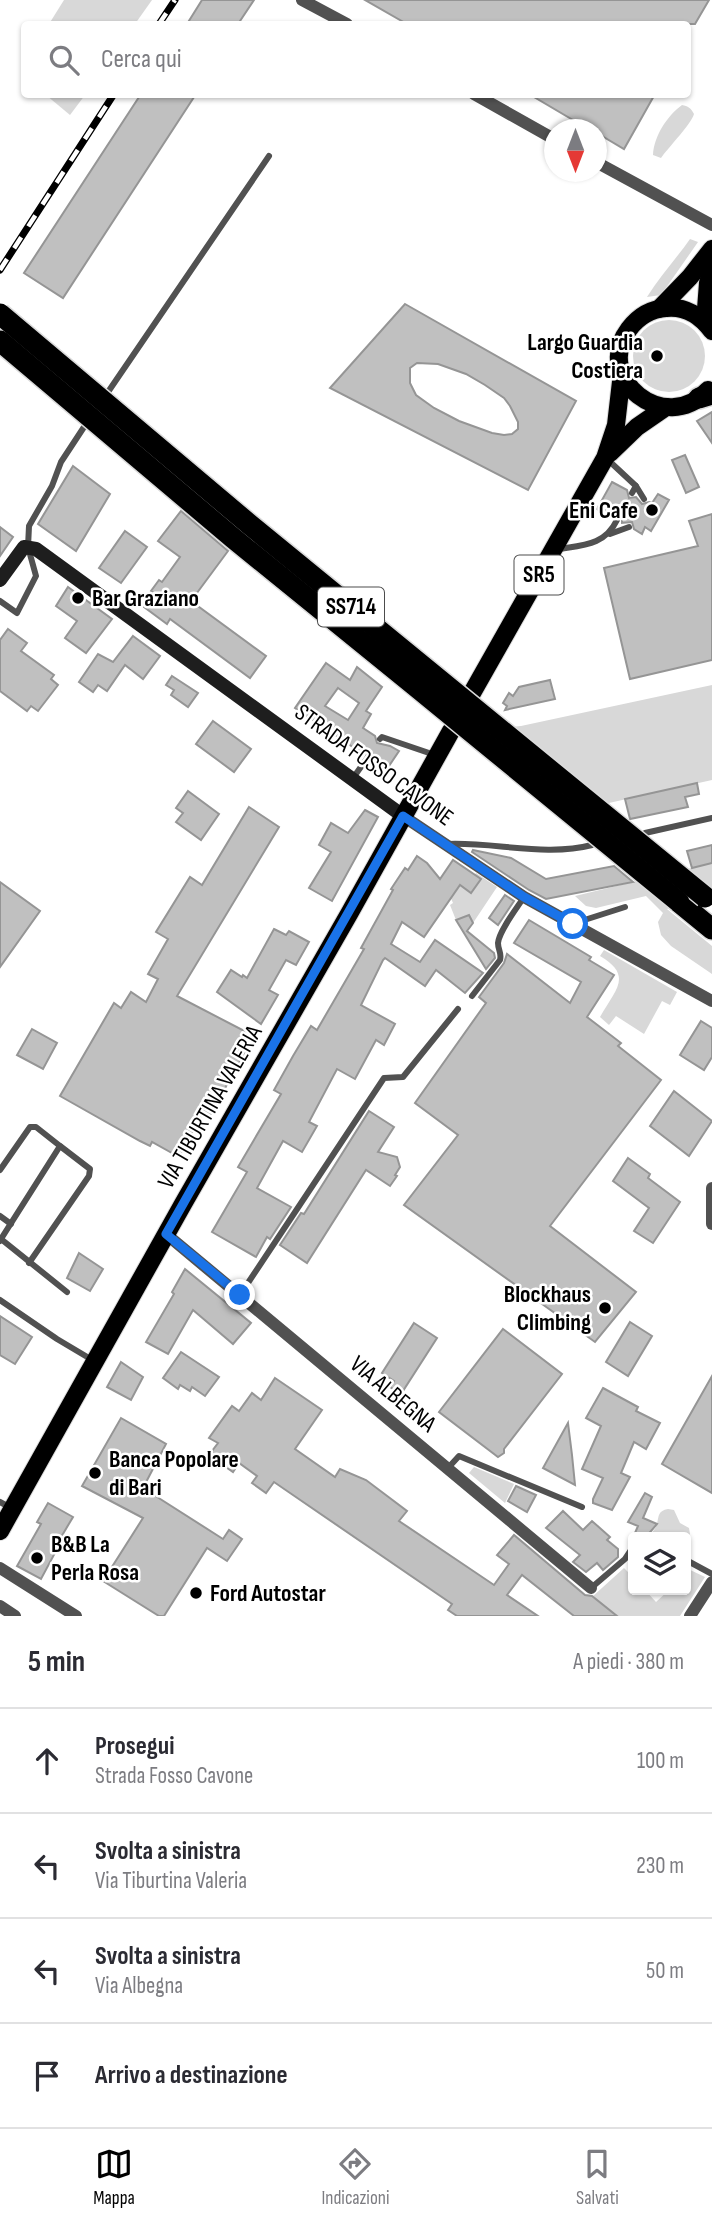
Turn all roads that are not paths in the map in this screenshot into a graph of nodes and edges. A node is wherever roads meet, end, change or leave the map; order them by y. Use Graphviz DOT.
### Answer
graph roads {
  1 [pos="302,0"];
  2 [pos="341,21"];
  3 [pos="481,98"];
  4 [pos="544,133"];
  5 [pos="269,156"];
  6 [pos="607,167"];
  7 [pos="712,225"];
  8 [pos="712,249"];
  9 [pos="712,270"];
  10 [pos="659,309"];
  11 [pos="0,314"];
  12 [pos="708,326"];
  13 [pos="0,341"];
  14 [pos="622,373"];
  15 [pos="108,392"];
  16 [pos="708,392"];
  17 [pos="666,407"];
  18 [pos="84,427"];
  19 [pos="605,458"];
  20 [pos="644,499"];
  21 [pos="618,520"];
  22 [pos="629,527"];
  23 [pos="610,534"];
  24 [pos="26,547"];
  25 [pos="553,550"];
  26 [pos="0,580"];
  27 [pos="0,601"];
  28 [pos="472,693"];
  29 [pos="451,731"];
  30 [pos="380,739"];
  31 [pos="437,755"];
  32 [pos="368,757"];
  33 [pos="353,779"];
  34 [pos="403,816"];
  35 [pos="712,818"];
  36 [pos="645,833"];
  37 [pos="446,844"];
  38 [pos="593,845"];
  39 [pos="524,897"];
  40 [pos="709,900"];
  41 [pos="625,907"];
  42 [pos="573,924"];
  43 [pos="712,929"];
  44 [pos="472,996"];
  45 [pos="712,1001"];
  46 [pos="458,1009"];
  47 [pos="60,1146"];
  48 [pos="0,1170"];
  49 [pos="712,1188"];
  50 [pos="0,1216"];
  51 [pos="11,1224"];
  52 [pos="712,1224"];
  53 [pos="166,1234"];
  54 [pos="1,1240"];
  55 [pos="29,1262"];
  56 [pos="67,1292"];
  57 [pos="240,1295"];
  58 [pos="0,1300"];
  59 [pos="95,1362"];
  60 [pos="448,1468"];
  61 [pos="6,1505"];
  62 [pos="582,1507"];
  63 [pos="0,1531"];
  64 [pos="628,1554"];
  65 [pos="691,1563"];
  66 [pos="0,1568"];
  67 [pos="712,1574"];
  68 [pos="712,1582"];
  69 [pos="591,1588"];
  70 [pos="0,1606"];
  71 [pos="73,1615"];
  72 [pos="15,1616"];
  73 [pos="690,1616"];
  1 -- 2 [label="street"];
  3 -- 4 [label="street"];
  5 -- 15 [label="lane"];
  6 -- 7 [label="street"];
  8 -- 10 [label="main road, SR5"];
  9 -- 12 [label="main road"];
  10 -- 12 [label="main road"];
  10 -- 14 [label="main road, SR5"];
  11 -- 40 [label="highway, SS714, bridge"];
  13 -- 43 [label="highway, SS714, bridge"];
  14 -- 17 [label="main road"];
  14 -- 19 [label="main road, SR5"];
  16 -- 17 [label="main road, SR5"];
  17 -- 19 [label="main road, SR5"];
  18 -- 24 [label="lane"];
  19 -- 20 [label="lane"];
  19 -- 25 [label="main road, SR5"];
  21 -- 23 [label="lane"];
  22 -- 23 [label="lane"];
  23 -- 25 [label="lane"];
  24 -- 26 [label="street"];
  24 -- 27 [label="lane"];
  24 -- 33 [label="street, STRADA FOSSO CAVONE"];
  25 -- 28 [label="main road, SR5"];
  29 -- 31 [label="main road, VIA TIBURTINA VALERIA"];
  30 -- 31 [label="lane"];
  31 -- 34 [label="main road, VIA TIBURTINA VALERIA"];
  32 -- 33 [label="lane"];
  33 -- 34 [label="street, STRADA FOSSO CAVONE"];
  34 -- 37 [label="street, STRADA FOSSO CAVONE"];
  34 -- 53 [label="main road, VIA TIBURTINA VALERIA"];
  35 -- 36 [label="lane"];
  37 -- 38 [label="lane"];
  37 -- 39 [label="street, STRADA FOSSO CAVONE"];
  39 -- 42 [label="street, STRADA FOSSO CAVONE"];
  39 -- 44 [label="lane"];
  41 -- 42 [label="lane"];
  42 -- 45 [label="street, STRADA FOSSO CAVONE"];
  46 -- 57 [label="lane"];
  47 -- 48 [label="lane"];
  47 -- 51 [label="lane"];
  47 -- 55 [label="lane"];
  49 -- 52 [label="street"];
  50 -- 51 [label="lane"];
  51 -- 54 [label="lane"];
  53 -- 57 [label="street, VIA ALBEGNA"];
  53 -- 59 [label="main road, VIA TIBURTINA VALERIA"];
  54 -- 55 [label="lane"];
  55 -- 56 [label="lane"];
  57 -- 60 [label="street, VIA ALBEGNA"];
  58 -- 59 [label="lane"];
  59 -- 61 [label="main road, VIA TIBURTINA VALERIA"];
  60 -- 62 [label="lane"];
  60 -- 69 [label="street, VIA ALBEGNA"];
  61 -- 63 [label="main road, VIA TIBURTINA VALERIA"];
  64 -- 69 [label="lane"];
  65 -- 67 [label="lane"];
  66 -- 71 [label="street"];
  68 -- 73 [label="street"];
  70 -- 72 [label="street"];
}
